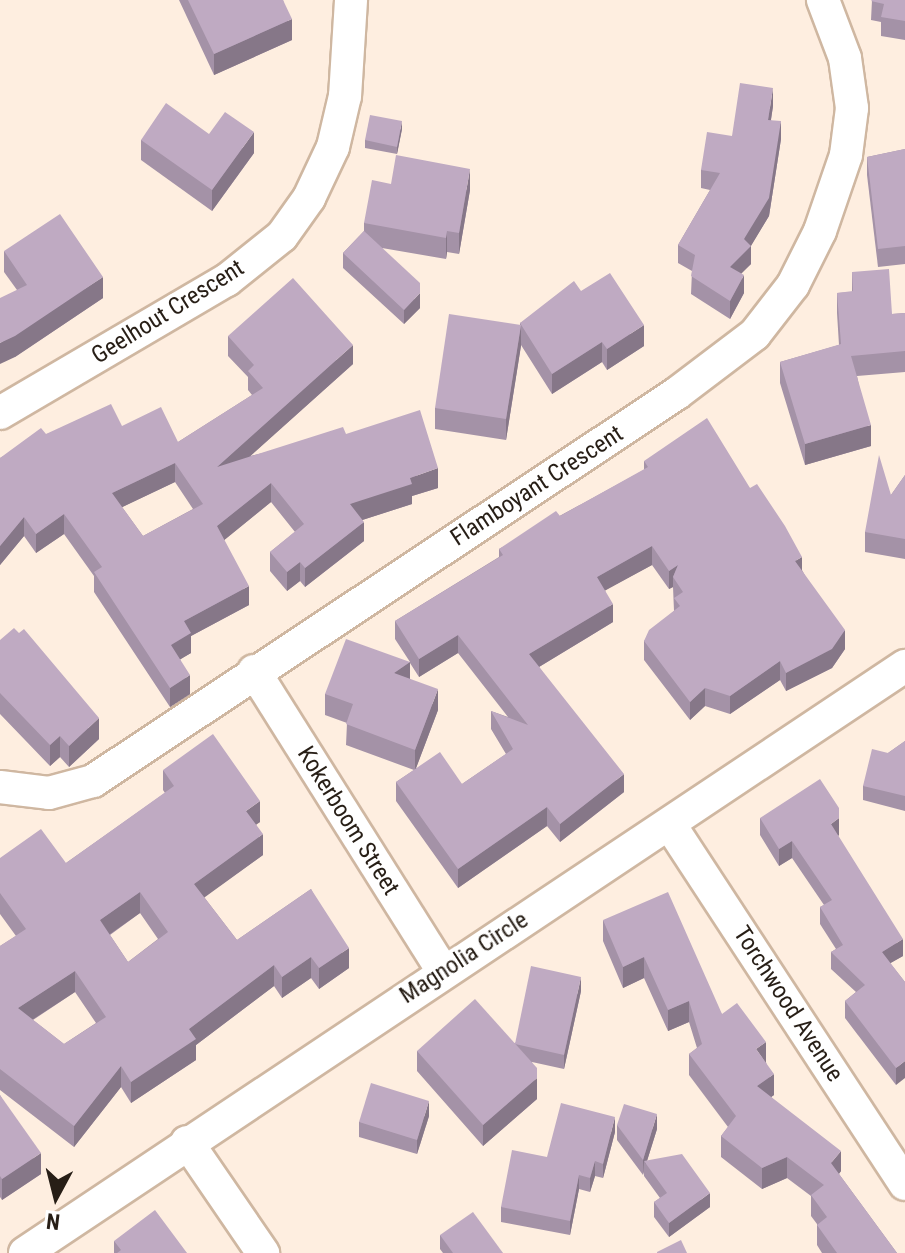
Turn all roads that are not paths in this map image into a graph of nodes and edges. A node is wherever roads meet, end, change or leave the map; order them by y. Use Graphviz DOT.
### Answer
graph roads {
  1 [pos="351,0"];
  2 [pos="823,0"];
  3 [pos="0,413"];
  4 [pos="905,666"];
  5 [pos="254,671"];
  6 [pos="0,787"];
  7 [pos="670,825"];
  8 [pos="443,971"];
  9 [pos="187,1142"];
  10 [pos="896,1152"];
  11 [pos="905,1184"];
  12 [pos="25,1253"];
  13 [pos="263,1253"];
  1 -- 3 [label="street, Geelhout Crescent"];
  2 -- 5 [label="street, Flamboyant Crescent"];
  4 -- 7 [label="street, Magnolia Circle"];
  5 -- 6 [label="street, Flamboyant Crescent"];
  5 -- 8 [label="street, Kokerboom Street"];
  7 -- 8 [label="street, Magnolia Circle"];
  7 -- 10 [label="street, Torchwood Avenue"];
  8 -- 9 [label="street, Magnolia Circle"];
  9 -- 12 [label="street, Magnolia Circle"];
  9 -- 13 [label="street"];
  10 -- 11 [label="street, Torchwood Avenue"];
}
